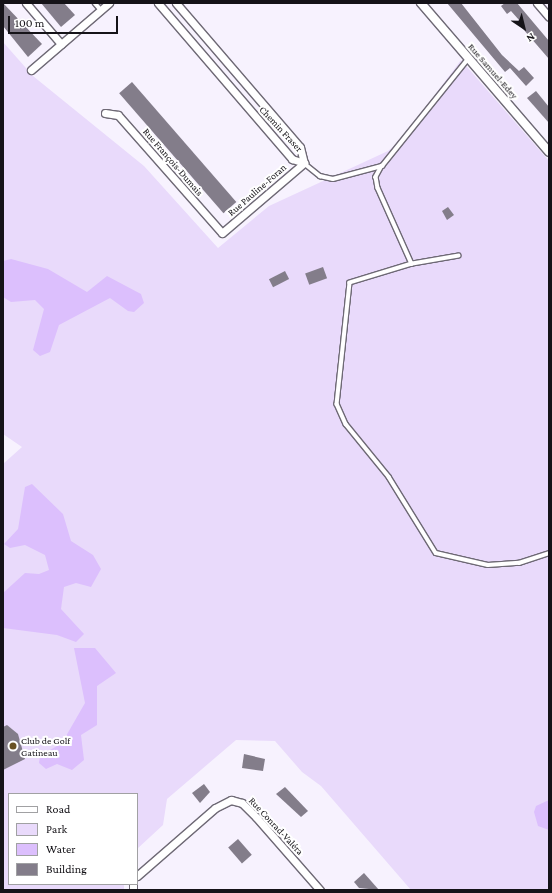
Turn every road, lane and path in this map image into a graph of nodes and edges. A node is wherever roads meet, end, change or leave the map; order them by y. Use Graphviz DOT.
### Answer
graph roads {
  1 [pos="26,3"];
  2 [pos="95,3"];
  3 [pos="109,3"];
  4 [pos="158,3"];
  5 [pos="176,3"];
  6 [pos="421,3"];
  7 [pos="537,3"];
  8 [pos="101,10"];
  9 [pos="549,17"];
  10 [pos="62,44"];
  11 [pos="469,58"];
  12 [pos="31,70"];
  13 [pos="104,113"];
  14 [pos="549,152"];
  15 [pos="304,163"];
  16 [pos="382,166"];
  17 [pos="222,233"];
  18 [pos="459,256"];
  19 [pos="412,264"];
  20 [pos="549,553"];
  21 [pos="138,875"];
  22 [pos="320,890"];
  1 -- 10 [label="street"];
  2 -- 8 [label="lane"];
  3 -- 8 [label="street"];
  4 -- 15 [label="street, Chemin Fraser"];
  5 -- 15 [label="street, Chemin Fraser"];
  6 -- 11 [label="street, Rue Samuel-Edey"];
  7 -- 9 [label="street"];
  8 -- 10 [label="street"];
  10 -- 12 [label="street"];
  11 -- 14 [label="street, Rue Samuel-Edey"];
  11 -- 16 [label="lane"];
  13 -- 17 [label="street, Rue François-Dumais"];
  15 -- 16 [label="lane"];
  15 -- 17 [label="street, Rue Pauline-Foran"];
  16 -- 19 [label="lane"];
  18 -- 19 [label="lane"];
  19 -- 20 [label="lane"];
  21 -- 22 [label="street, Rue Conrad-Valéra"];
}
